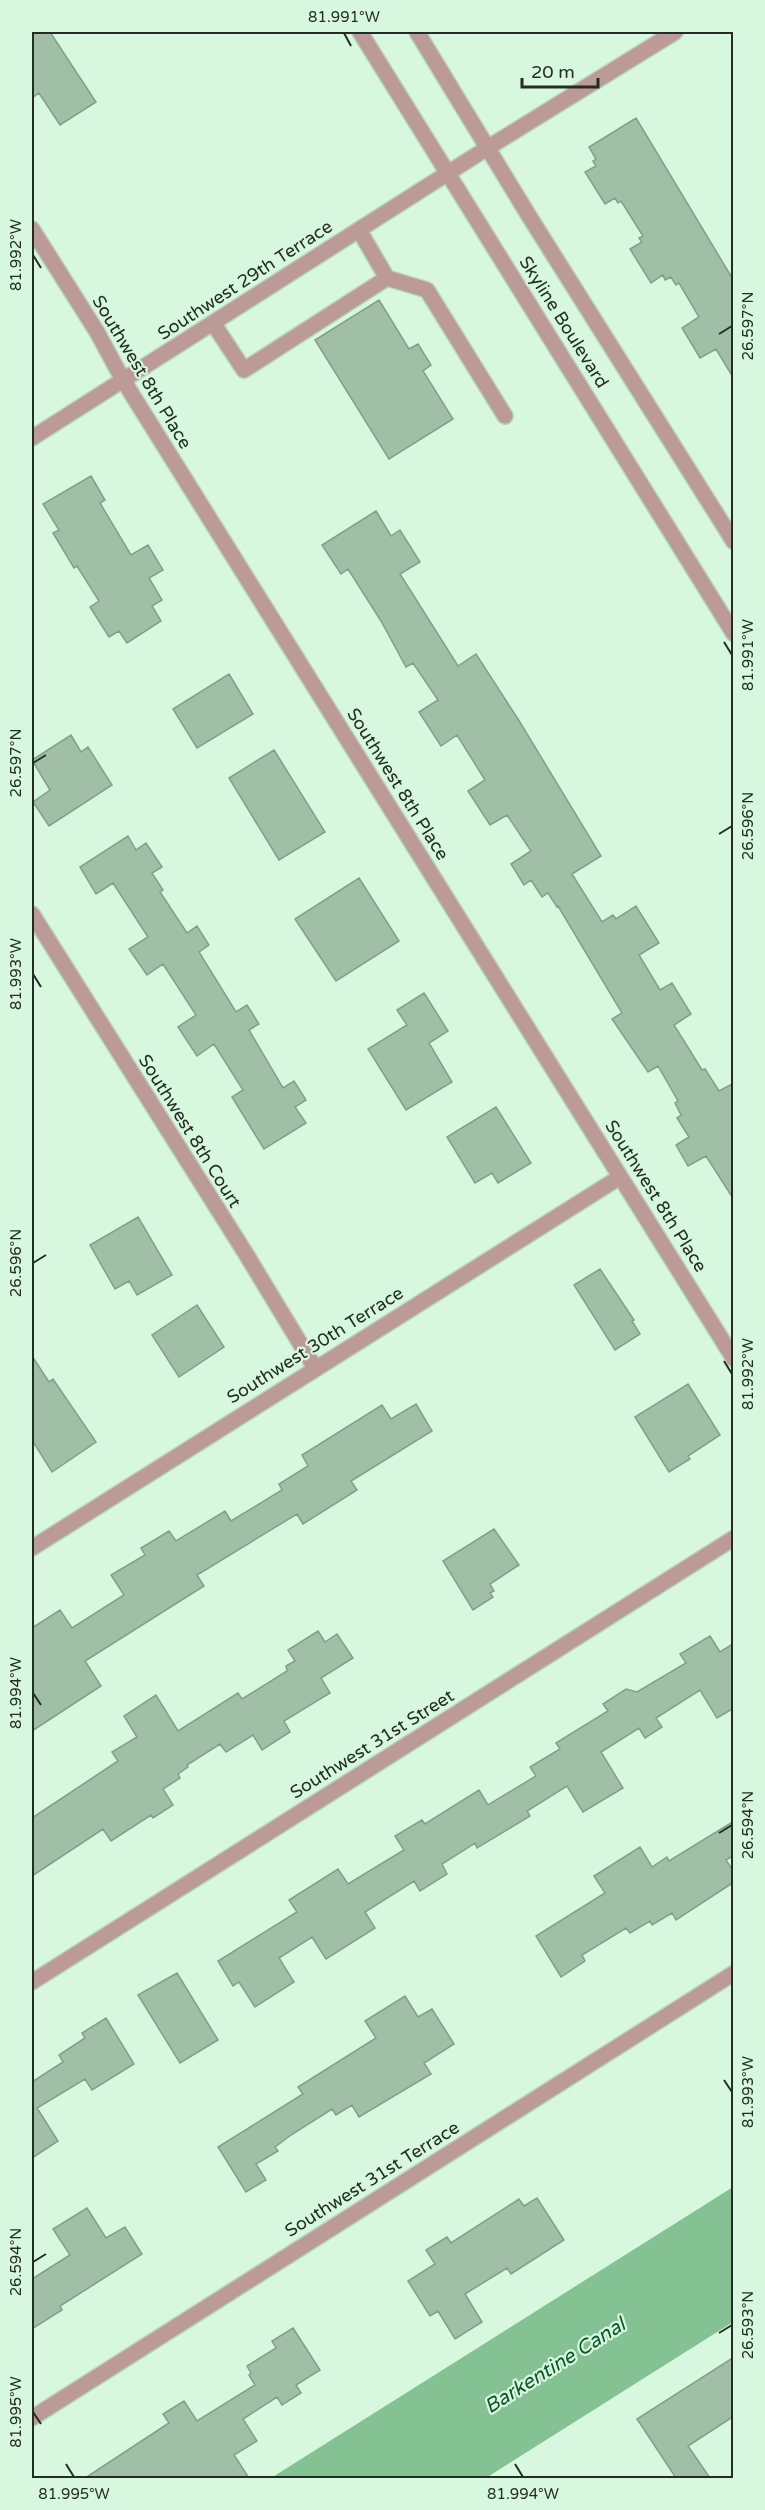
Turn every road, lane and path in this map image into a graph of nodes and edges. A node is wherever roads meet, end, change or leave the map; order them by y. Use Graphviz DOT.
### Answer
graph roads {
  1 [pos="360,32"];
  2 [pos="417,32"];
  3 [pos="675,32"];
  4 [pos="489,147"];
  5 [pos="448,173"];
  6 [pos="32,230"];
  7 [pos="359,230"];
  8 [pos="387,278"];
  9 [pos="213,323"];
  10 [pos="123,380"];
  11 [pos="505,416"];
  12 [pos="32,438"];
  13 [pos="734,542"];
  14 [pos="734,634"];
  15 [pos="32,914"];
  16 [pos="620,1177"];
  17 [pos="734,1359"];
  18 [pos="315,1368"];
  19 [pos="734,1538"];
  20 [pos="32,1548"];
  21 [pos="734,1973"];
  22 [pos="32,1982"];
  23 [pos="32,2418"];
  1 -- 5 [label="street, Skyline Boulevard"];
  2 -- 4 [label="street, Skyline Boulevard"];
  3 -- 4 [label="street"];
  4 -- 5 [label="street, Southwest 29th Terrace"];
  4 -- 13 [label="street, Skyline Boulevard"];
  5 -- 7 [label="street, Southwest 29th Terrace"];
  5 -- 14 [label="street, Skyline Boulevard"];
  6 -- 10 [label="street, Southwest 8th Place"];
  7 -- 8 [label="street"];
  7 -- 9 [label="street, Southwest 29th Terrace"];
  8 -- 9 [label="street"];
  8 -- 11 [label="street"];
  9 -- 10 [label="street, Southwest 29th Terrace"];
  10 -- 12 [label="street, Southwest 29th Terrace"];
  10 -- 16 [label="street, Southwest 8th Place"];
  15 -- 18 [label="street, Southwest 8th Court"];
  16 -- 17 [label="street, Southwest 8th Place"];
  16 -- 18 [label="street, Southwest 30th Terrace"];
  18 -- 20 [label="street, Southwest 30th Terrace"];
  19 -- 22 [label="street, Southwest 31st Street"];
  21 -- 23 [label="street, Southwest 31st Terrace"];
}
